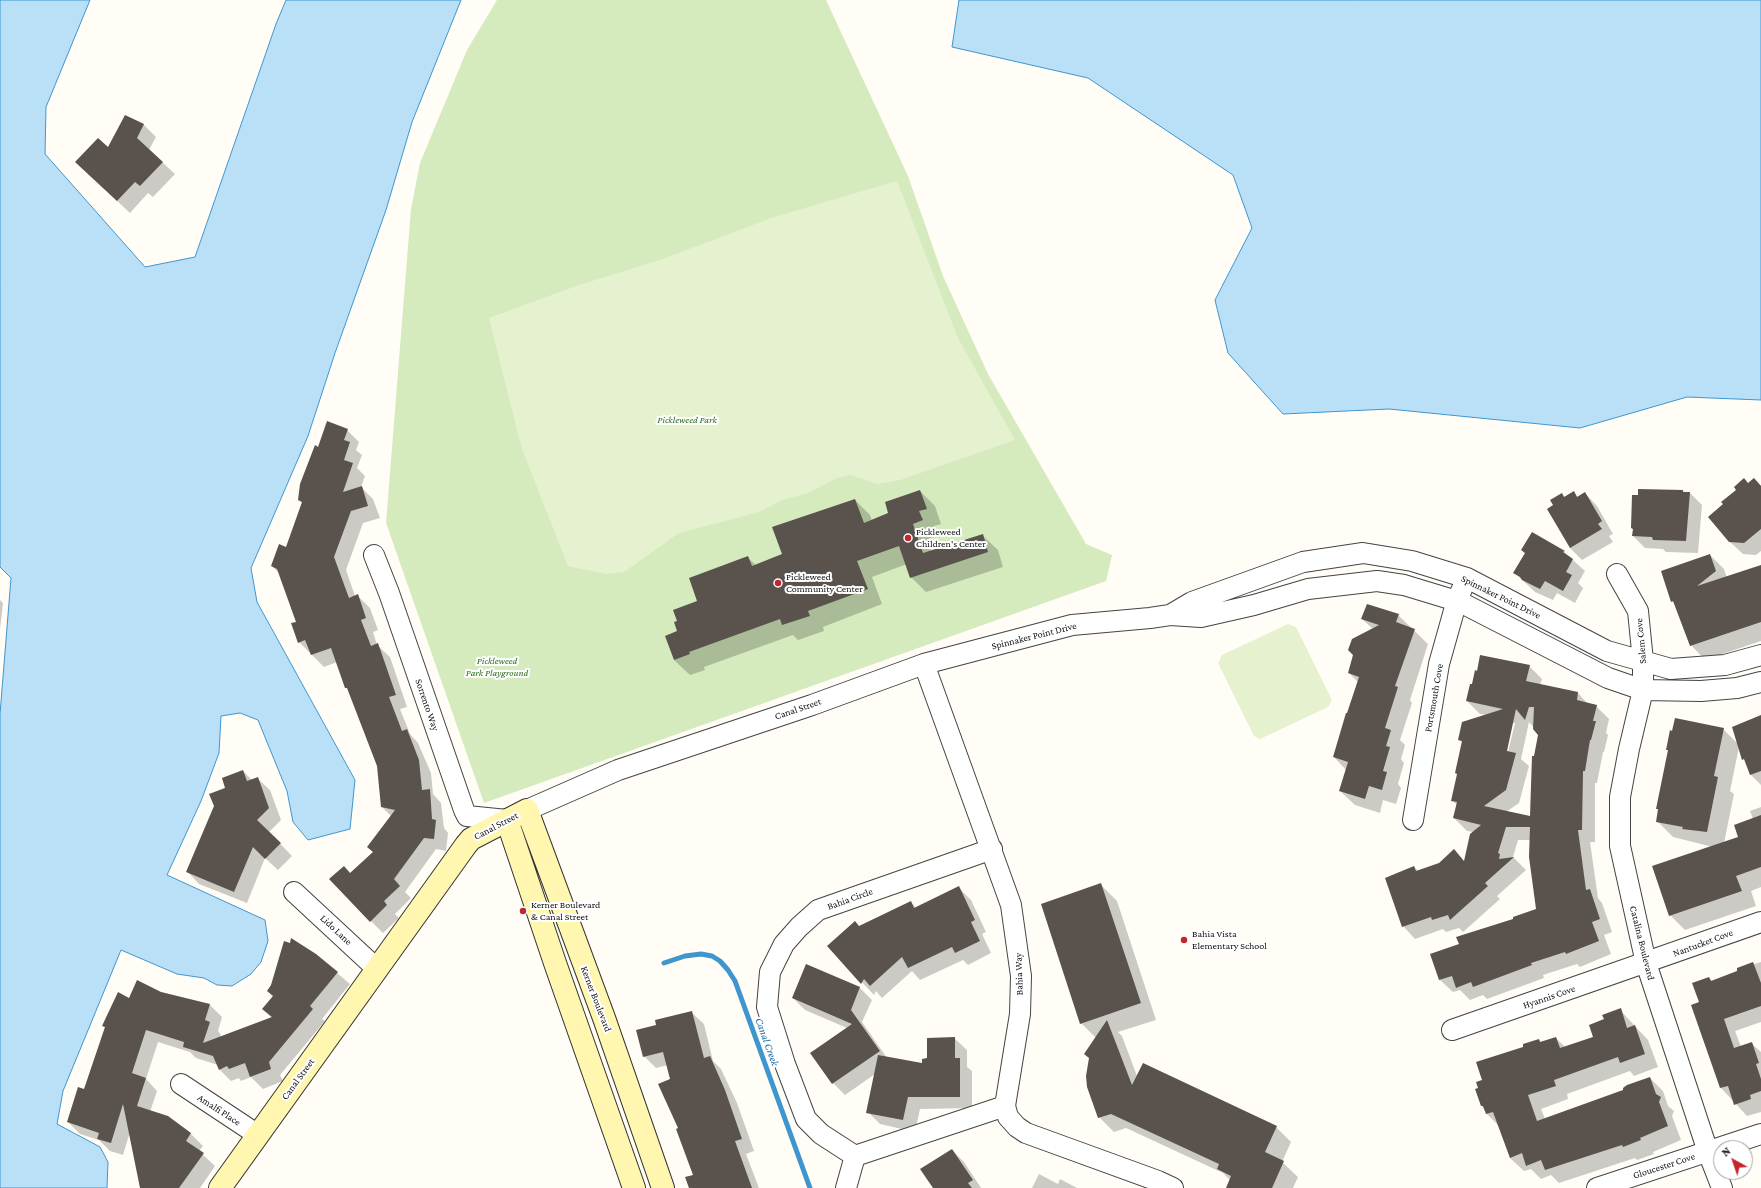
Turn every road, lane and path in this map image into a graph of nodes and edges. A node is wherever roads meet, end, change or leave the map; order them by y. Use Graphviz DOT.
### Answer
graph roads {
  1 [pos="374,555"];
  2 [pos="1618,574"];
  3 [pos="1467,578"];
  4 [pos="1457,601"];
  5 [pos="1170,614"];
  6 [pos="1761,655"];
  7 [pos="1643,661"];
  8 [pos="924,664"];
  9 [pos="1761,682"];
  10 [pos="1643,690"];
  11 [pos="527,810"];
  12 [pos="507,820"];
  13 [pos="1413,820"];
  14 [pos="992,849"];
  15 [pos="294,892"];
  16 [pos="1761,922"];
  17 [pos="1646,964"];
  18 [pos="377,969"];
  19 [pos="1452,1030"];
  20 [pos="181,1084"];
  21 [pos="1005,1106"];
  22 [pos="1761,1134"];
  23 [pos="258,1135"];
  24 [pos="1708,1152"];
  25 [pos="855,1156"];
  26 [pos="1130,1180"];
  27 [pos="220,1188"];
  28 [pos="634,1188"];
  29 [pos="664,1188"];
  30 [pos="846,1188"];
  31 [pos="1173,1188"];
  32 [pos="1597,1188"];
  33 [pos="1722,1188"];
  1 -- 12 [label="street, Sorrento Way"];
  2 -- 7 [label="street, Salem Cove"];
  3 -- 4 [label="street, Portsmouth Cove"];
  3 -- 5 [label="street, Spinnaker Point Drive"];
  3 -- 7 [label="street, Spinnaker Point Drive"];
  4 -- 5 [label="street, Spinnaker Point Drive"];
  4 -- 10 [label="street, Spinnaker Point Drive"];
  4 -- 13 [label="street, Portsmouth Cove"];
  5 -- 8 [label="street, Spinnaker Point Drive"];
  6 -- 7 [label="street, Spinnaker Point Drive"];
  7 -- 10 [label="street, Salem Cove"];
  8 -- 11 [label="street, Canal Street"];
  8 -- 14 [label="street, Bahia Way"];
  9 -- 10 [label="street, Spinnaker Point Drive"];
  10 -- 17 [label="street, Catalina Boulevard"];
  11 -- 12 [label="street, Canal Street"];
  11 -- 29 [label="street, Kerner Boulevard"];
  12 -- 18 [label="street, Canal Street"];
  12 -- 28 [label="street"];
  14 -- 21 [label="street, Bahia Way"];
  14 -- 25 [label="street, Bahia Circle"];
  15 -- 18 [label="street, Lido Lane"];
  16 -- 17 [label="street, Nantucket Cove"];
  17 -- 19 [label="street, Hyannis Cove"];
  17 -- 24 [label="street, Catalina Boulevard"];
  18 -- 23 [label="street, Canal Street"];
  20 -- 23 [label="street, Amalfi Place"];
  21 -- 25 [label="street"];
  21 -- 26 [label="street"];
  22 -- 24 [label="street, Gloucester Cove"];
  23 -- 27 [label="street, Canal Street"];
  24 -- 32 [label="street, Gloucester Cove"];
  24 -- 33 [label="street, Catalina Boulevard"];
  25 -- 30 [label="street"];
  26 -- 31 [label="street"];
}
